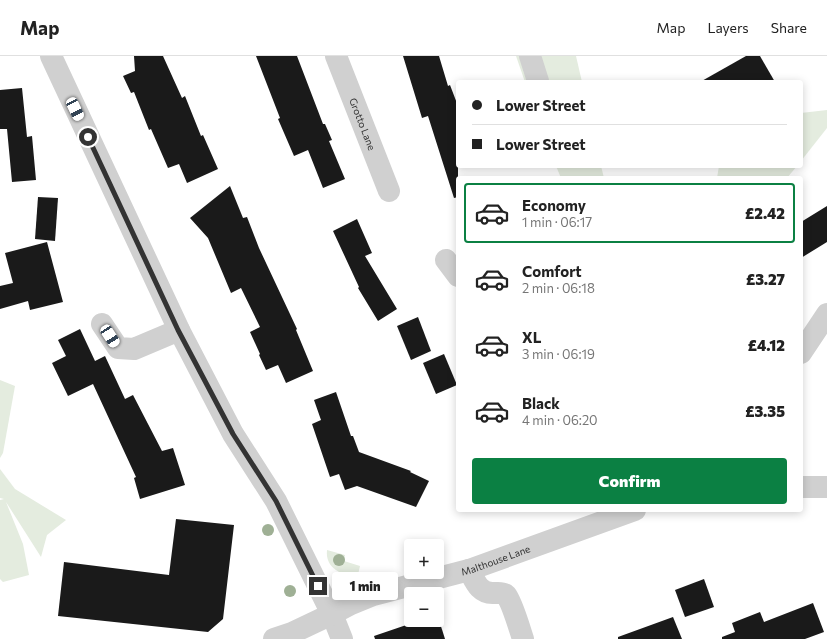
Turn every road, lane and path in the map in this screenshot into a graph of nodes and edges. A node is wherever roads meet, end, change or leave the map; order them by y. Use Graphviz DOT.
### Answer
graph roads {
  1 [pos="51,56"];
  2 [pos="336,56"];
  3 [pos="530,56"];
  4 [pos="538,80"];
  5 [pos="389,191"];
  6 [pos="827,314"];
  7 [pos="102,324"];
  8 [pos="178,330"];
  9 [pos="803,350"];
  10 [pos="803,487"];
  11 [pos="827,488"];
  12 [pos="622,512"];
  13 [pos="580,519"];
  14 [pos="469,570"];
  15 [pos="332,614"];
  16 [pos="274,639"];
  17 [pos="342,639"];
  18 [pos="522,639"];
  1 -- 8 [label="street"];
  2 -- 5 [label="street, Grotto Lane"];
  3 -- 4 [label="street"];
  6 -- 9 [label="street"];
  7 -- 8 [label="street"];
  8 -- 15 [label="street"];
  10 -- 11 [label="street"];
  12 -- 13 [label="street, Malthouse Lane"];
  13 -- 14 [label="street, Malthouse Lane"];
  14 -- 15 [label="street, Malthouse Lane"];
  14 -- 18 [label="street"];
  15 -- 16 [label="street, Malthouse Lane"];
  15 -- 17 [label="street"];
}
